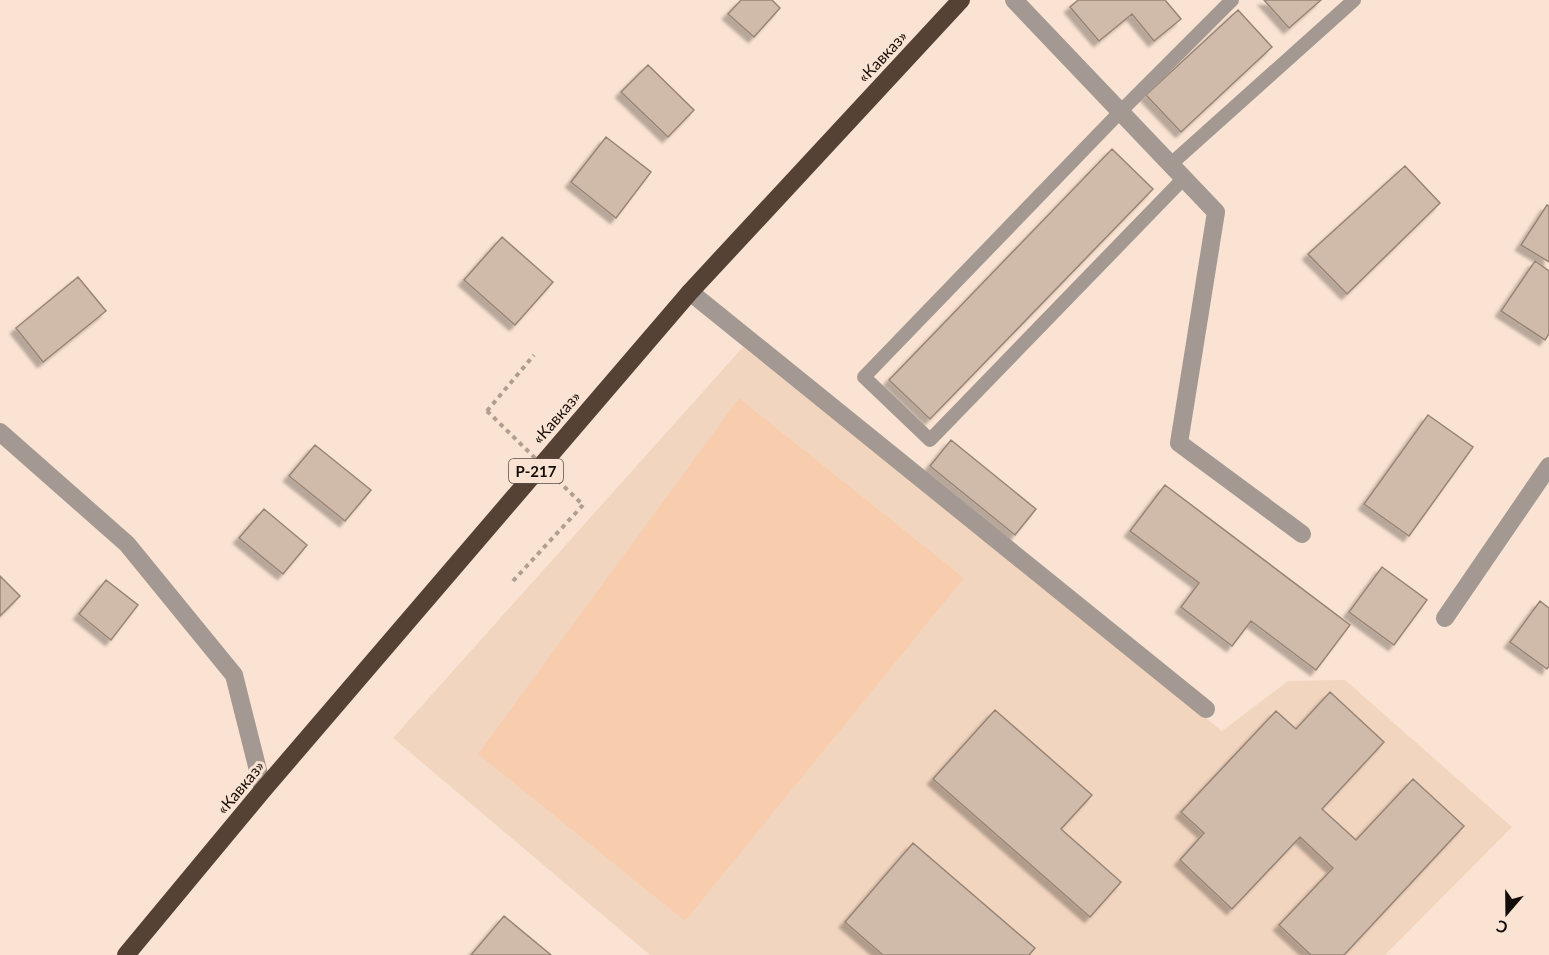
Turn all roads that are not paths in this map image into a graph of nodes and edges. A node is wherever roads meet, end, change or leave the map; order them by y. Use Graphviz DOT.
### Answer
graph roads {
  1 [pos="961,0"];
  2 [pos="1014,0"];
  3 [pos="1232,0"];
  4 [pos="1354,0"];
  5 [pos="1120,112"];
  6 [pos="1171,164"];
  7 [pos="1184,177"];
  8 [pos="690,292"];
  9 [pos="0,432"];
  10 [pos="1549,466"];
  11 [pos="1302,534"];
  12 [pos="1445,618"];
  13 [pos="1206,709"];
  14 [pos="263,790"];
  15 [pos="126,955"];
  1 -- 8 [label="highway, «Кавказ» / Р-217"];
  2 -- 5 [label="street"];
  3 -- 5 [label="lane"];
  4 -- 6 [label="lane"];
  5 -- 6 [label="street"];
  5 -- 7 [label="lane"];
  6 -- 7 [label="street"];
  7 -- 11 [label="street"];
  8 -- 13 [label="street"];
  8 -- 14 [label="highway, «Кавказ» / Р-217"];
  9 -- 14 [label="street"];
  10 -- 12 [label="street"];
  14 -- 15 [label="highway, «Кавказ» / Р-217"];
}
